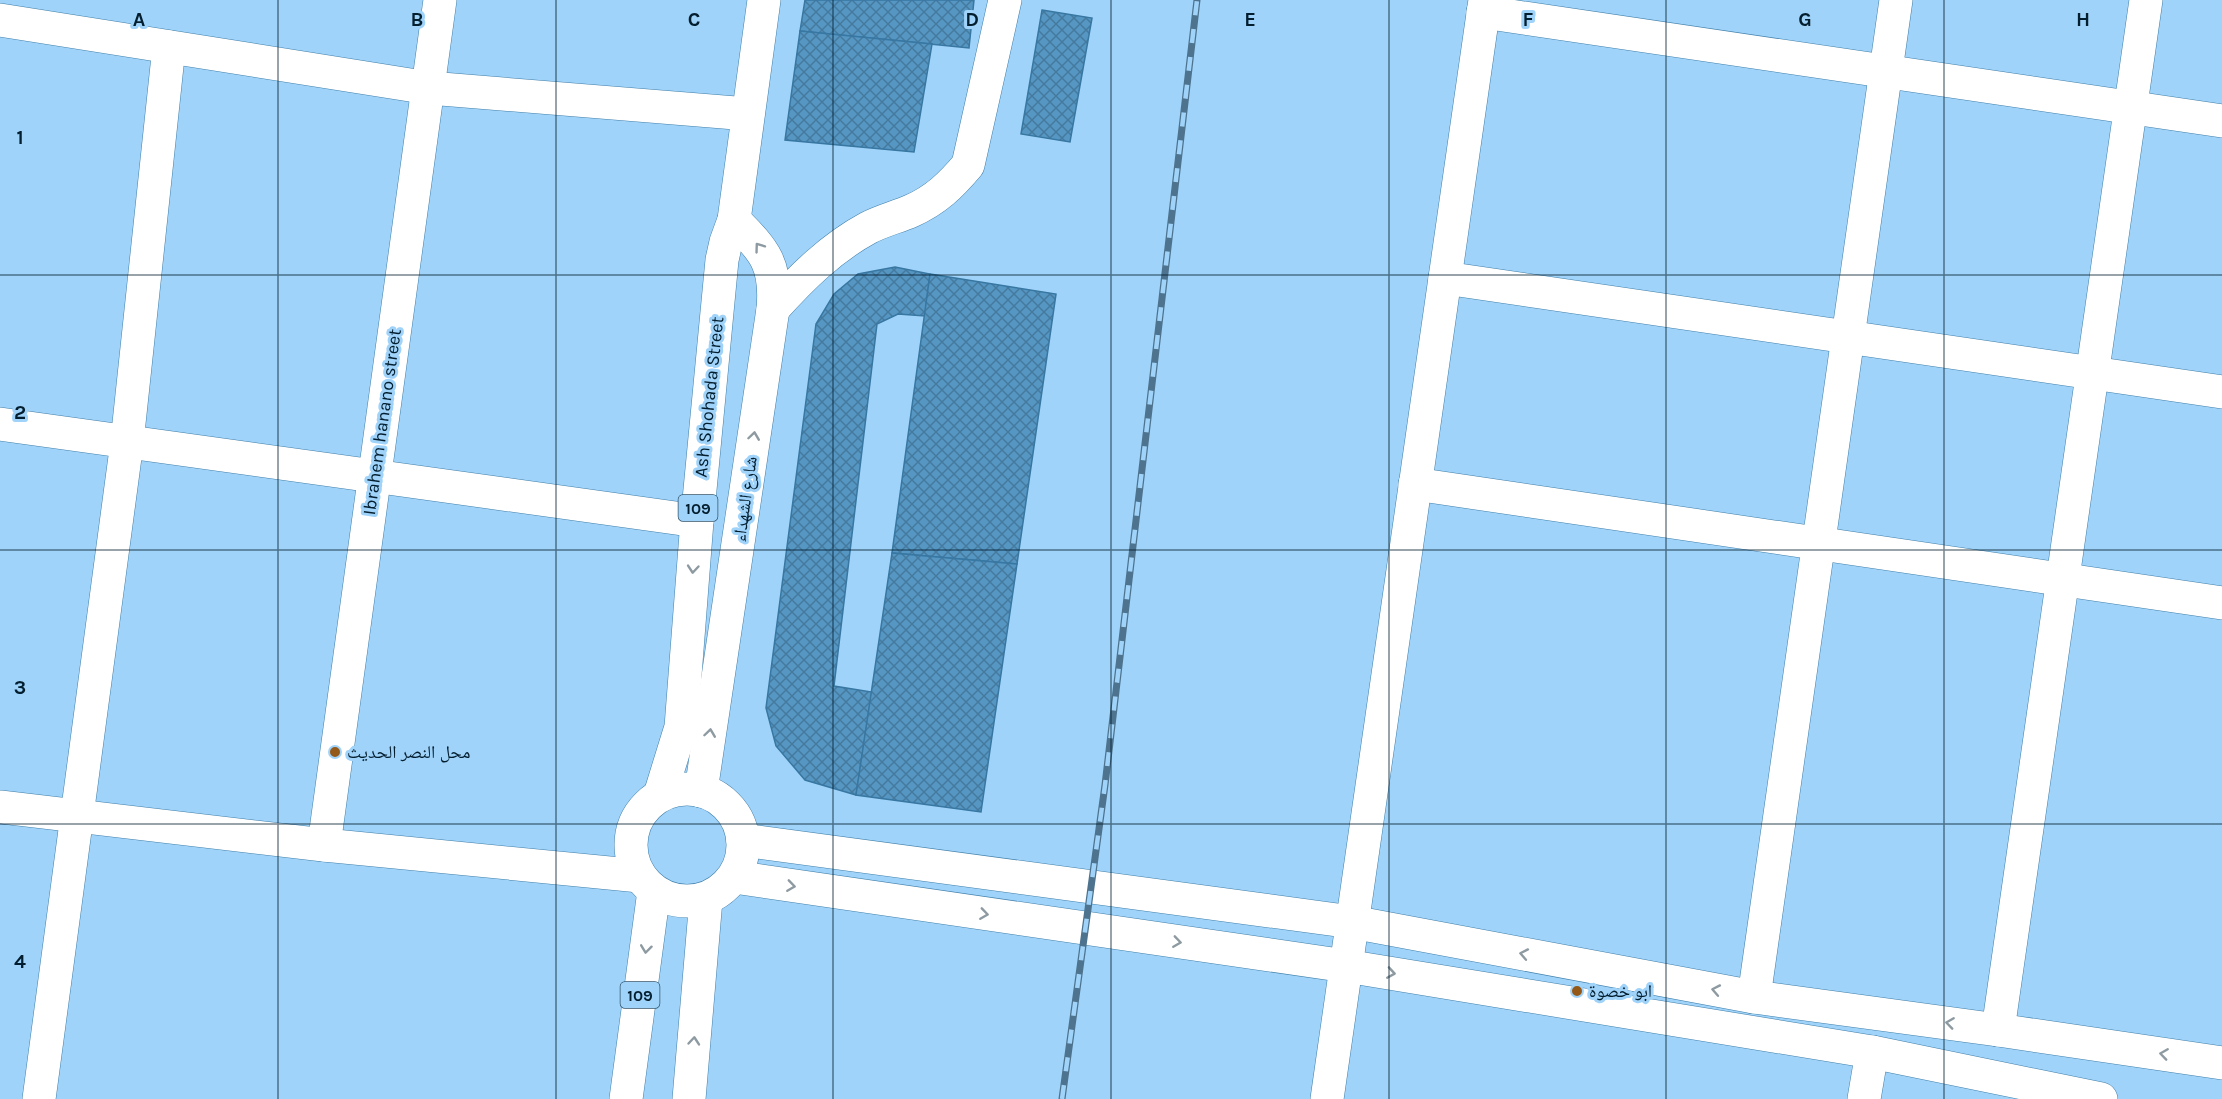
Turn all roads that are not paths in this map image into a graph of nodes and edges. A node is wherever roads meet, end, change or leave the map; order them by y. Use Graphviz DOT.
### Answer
graph roads {
  1 [pos="440,0"];
  2 [pos="764,0"];
  3 [pos="1005,0"];
  4 [pos="1896,0"];
  5 [pos="2146,0"];
  6 [pos="1484,6"];
  7 [pos="0,20"];
  8 [pos="169,47"];
  9 [pos="1886,71"];
  10 [pos="429,87"];
  11 [pos="2130,107"];
  12 [pos="748,114"];
  13 [pos="2222,121"];
  14 [pos="735,220"];
  15 [pos="1445,278"];
  16 [pos="773,309"];
  17 [pos="1848,337"];
  18 [pos="2092,373"];
  19 [pos="2222,392"];
  20 [pos="0,424"];
  21 [pos="127,442"];
  22 [pos="375,476"];
  23 [pos="1415,484"];
  24 [pos="697,521"];
  25 [pos="1819,543"];
  26 [pos="2062,579"];
  27 [pos="2222,603"];
  28 [pos="702,791"];
  29 [pos="660,795"];
  30 [pos="0,807"];
  31 [pos="77,816"];
  32 [pos="743,840"];
  33 [pos="324,845"];
  34 [pos="734,877"];
  35 [pos="647,884"];
  36 [pos="705,899"];
  37 [pos="1352,922"];
  38 [pos="1346,966"];
  39 [pos="1754,997"];
  40 [pos="1998,1030"];
  41 [pos="1872,1052"];
  42 [pos="2222,1063"];
  43 [pos="39,1099"];
  44 [pos="626,1099"];
  45 [pos="689,1099"];
  46 [pos="1327,1099"];
  47 [pos="1864,1099"];
  48 [pos="2101,1099"];
  1 -- 10 [label="street, Ibrahem hanano street"];
  2 -- 12 [label="street, Ash Shohada Street / 109"];
  3 -- 16 [label="street"];
  4 -- 9 [label="street"];
  5 -- 11 [label="street"];
  6 -- 9 [label="street"];
  6 -- 15 [label="street"];
  7 -- 8 [label="street"];
  8 -- 10 [label="street"];
  8 -- 21 [label="street"];
  9 -- 11 [label="street"];
  9 -- 17 [label="street"];
  10 -- 12 [label="street"];
  10 -- 22 [label="street, Ibrahem hanano street"];
  11 -- 13 [label="street"];
  11 -- 18 [label="street"];
  12 -- 14 [label="street, Ash Shohada Street / 109"];
  16 -- 14 [label="street, شارع الشهداء, one-way"];
  14 -- 24 [label="street, Ash Shohada Street / 109"];
  15 -- 17 [label="street"];
  15 -- 23 [label="street"];
  28 -- 16 [label="street, شارع الشهداء, one-way"];
  17 -- 18 [label="street"];
  17 -- 25 [label="street"];
  18 -- 19 [label="street"];
  18 -- 26 [label="street"];
  20 -- 21 [label="street"];
  21 -- 22 [label="street"];
  21 -- 31 [label="street"];
  22 -- 24 [label="street"];
  22 -- 33 [label="street, Ibrahem hanano street"];
  23 -- 25 [label="street"];
  23 -- 37 [label="street"];
  24 -- 29 [label="street, Ash Shohada Street / 109, one-way"];
  25 -- 26 [label="street"];
  25 -- 39 [label="street"];
  26 -- 27 [label="street"];
  26 -- 40 [label="street"];
  28 -- 29 [label="street"];
  28 -- 32 [label="street"];
  29 -- 35 [label="street"];
  30 -- 31 [label="street"];
  31 -- 33 [label="street"];
  31 -- 43 [label="street"];
  32 -- 34 [label="street"];
  32 -- 37 [label="street"];
  33 -- 35 [label="street"];
  34 -- 36 [label="street"];
  34 -- 38 [label="street, one-way"];
  35 -- 36 [label="street"];
  35 -- 44 [label="street, 109, one-way"];
  45 -- 36 [label="street, one-way"];
  37 -- 38 [label="street"];
  39 -- 37 [label="street, one-way"];
  38 -- 41 [label="street, one-way"];
  38 -- 46 [label="street"];
  40 -- 39 [label="street, one-way"];
  42 -- 40 [label="street, one-way"];
  41 -- 47 [label="street"];
  41 -- 48 [label="street"];
}
